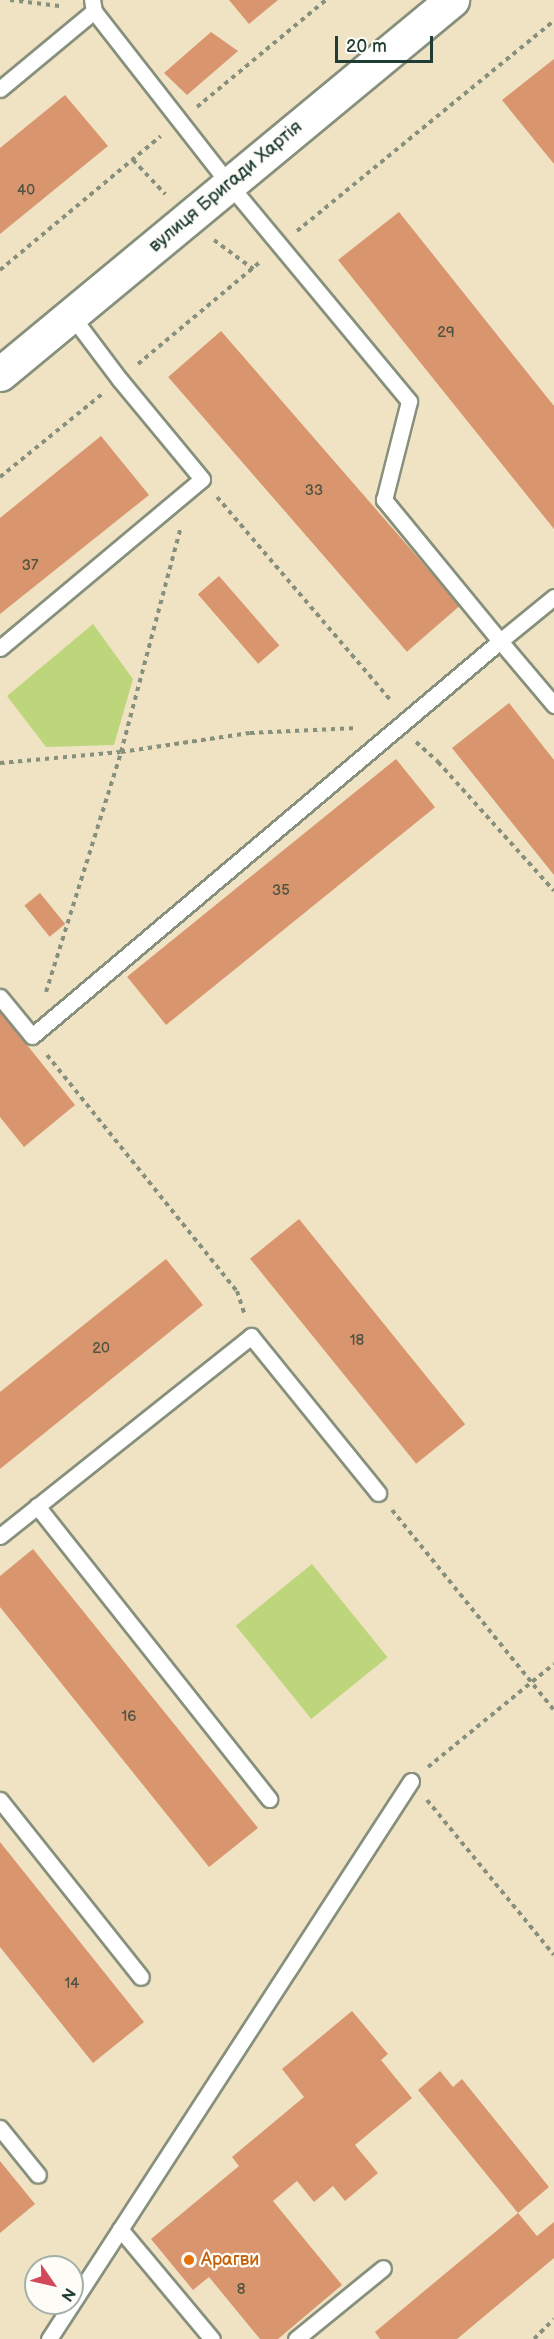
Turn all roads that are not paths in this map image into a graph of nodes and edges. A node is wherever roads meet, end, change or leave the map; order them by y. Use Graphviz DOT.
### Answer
graph roads {
  1 [pos="452,0"];
  2 [pos="93,5"];
  3 [pos="0,88"];
  4 [pos="230,184"];
  5 [pos="71,315"];
  6 [pos="0,374"];
  7 [pos="554,597"];
  8 [pos="500,641"];
  9 [pos="0,648"];
  10 [pos="554,705"];
  11 [pos="0,997"];
  12 [pos="378,1493"];
  13 [pos="37,1506"];
  14 [pos="0,1536"];
  15 [pos="411,1781"];
  16 [pos="270,1799"];
  17 [pos="0,1800"];
  18 [pos="141,1977"];
  19 [pos="0,2128"];
  20 [pos="38,2175"];
  21 [pos="120,2229"];
  22 [pos="383,2268"];
  23 [pos="49,2339"];
  24 [pos="212,2339"];
  25 [pos="296,2339"];
  1 -- 4 [label="street, вулиця Бригади Хартія"];
  2 -- 3 [label="lane"];
  2 -- 4 [label="lane"];
  4 -- 5 [label="street, вулиця Бригади Хартія"];
  4 -- 8 [label="lane"];
  5 -- 6 [label="street, вулиця Бригади Хартія"];
  5 -- 9 [label="lane"];
  7 -- 8 [label="lane"];
  8 -- 10 [label="lane"];
  8 -- 11 [label="lane"];
  12 -- 13 [label="lane"];
  13 -- 14 [label="lane"];
  13 -- 16 [label="lane"];
  15 -- 21 [label="lane"];
  17 -- 18 [label="lane"];
  19 -- 20 [label="lane"];
  21 -- 23 [label="lane"];
  21 -- 24 [label="lane"];
  22 -- 25 [label="lane"];
}
